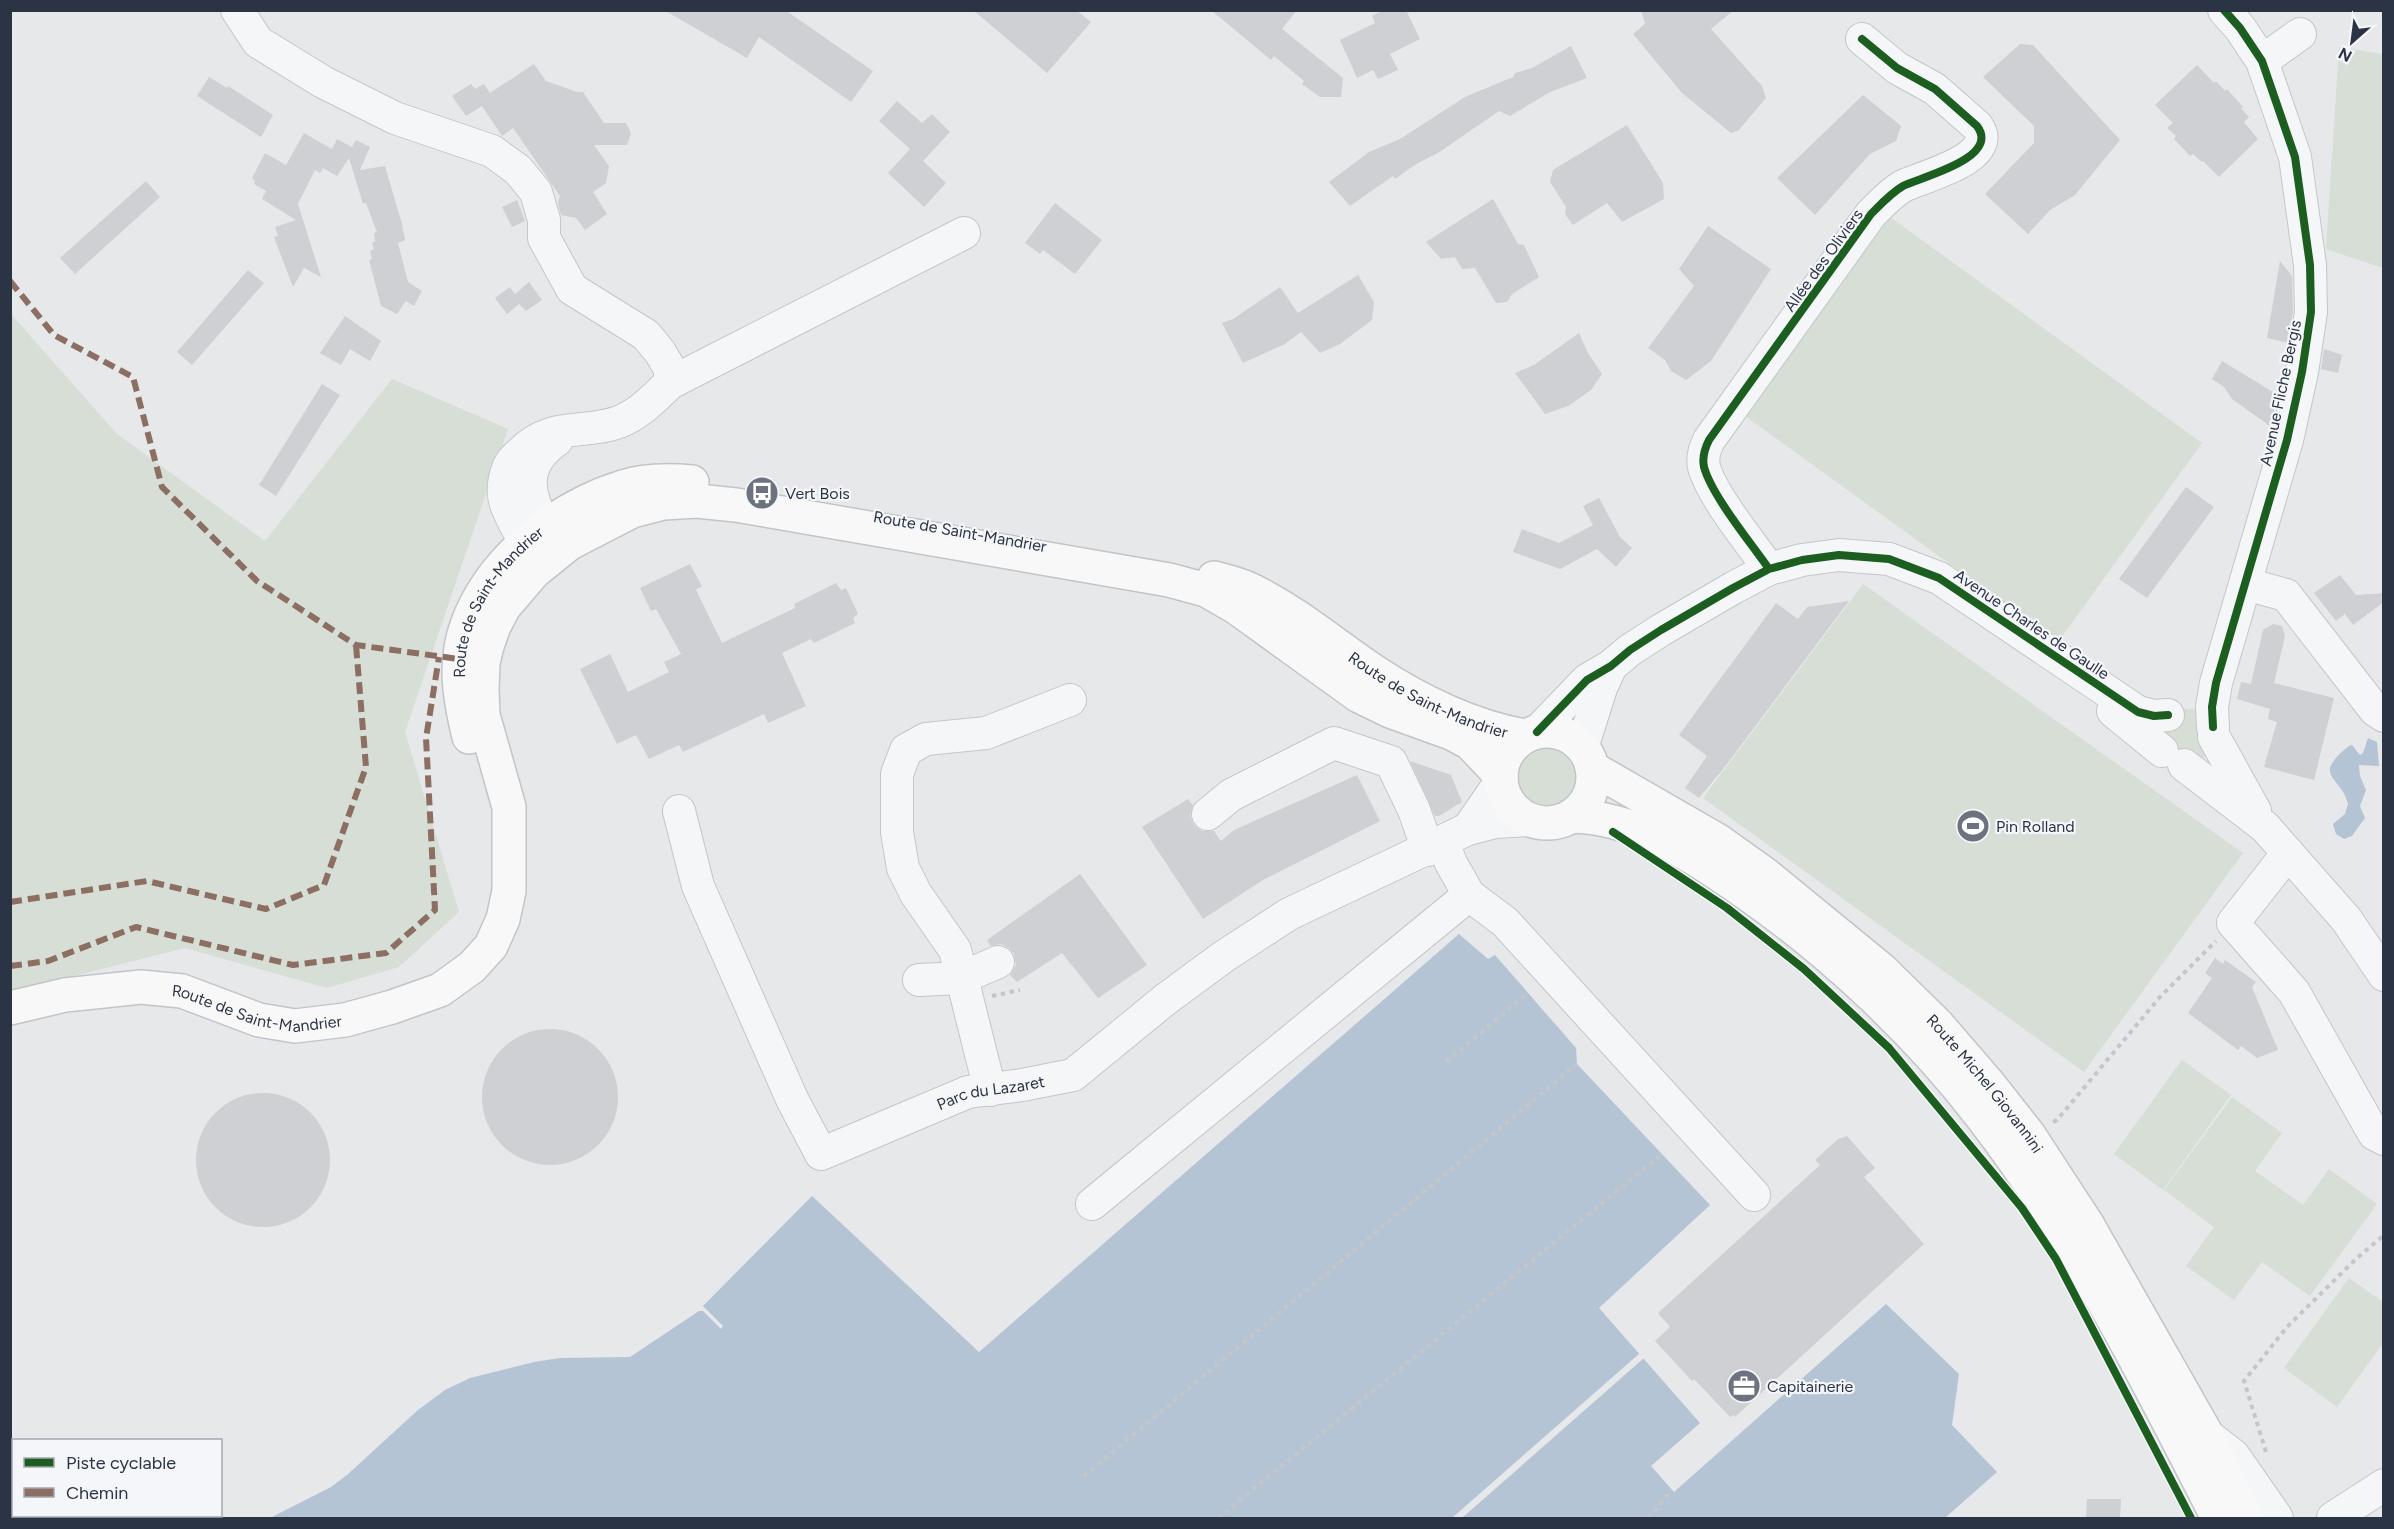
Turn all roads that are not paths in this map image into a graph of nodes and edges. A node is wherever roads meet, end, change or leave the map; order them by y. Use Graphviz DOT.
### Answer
graph roads {
  1 [pos="237,10"];
  2 [pos="2224,10"];
  3 [pos="2301,34"];
  4 [pos="1862,39"];
  5 [pos="2262,61"];
  6 [pos="964,233"];
  7 [pos="670,383"];
  8 [pos="545,540"];
  9 [pos="1769,569"];
  10 [pos="2246,584"];
  11 [pos="2020,633"];
  12 [pos="1611,666"];
  13 [pos="2216,683"];
  14 [pos="1070,700"];
  15 [pos="2175,712"];
  16 [pos="2384,716"];
  17 [pos="2213,732"];
  18 [pos="1531,734"];
  19 [pos="1587,758"];
  20 [pos="2173,758"];
  21 [pos="1501,778"];
  22 [pos="678,811"];
  23 [pos="1208,814"];
  24 [pos="1571,816"];
  25 [pos="1532,820"];
  26 [pos="2265,827"];
  27 [pos="1446,840"];
  28 [pos="508,850"];
  29 [pos="2288,853"];
  30 [pos="1469,895"];
  31 [pos="998,962"];
  32 [pos="2384,975"];
  33 [pos="961,978"];
  34 [pos="919,980"];
  35 [pos="10,1008"];
  36 [pos="990,1090"];
  37 [pos="2384,1139"];
  38 [pos="1754,1195"];
  39 [pos="1092,1204"];
  40 [pos="2207,1435"];
  41 [pos="2384,1485"];
  42 [pos="2218,1518"];
  43 [pos="2246,1518"];
  44 [pos="2277,1518"];
  45 [pos="2333,1518"];
  1 -- 7 [label="street"];
  2 -- 5 [label="street, Avenue Fliche Bergis"];
  3 -- 5 [label="street"];
  4 -- 9 [label="street, Allée des Oliviers"];
  5 -- 10 [label="street, Avenue Fliche Bergis"];
  6 -- 7 [label="street"];
  7 -- 8 [label="street"];
  8 -- 18 [label="main road, Route de Saint-Mandrier"];
  8 -- 21 [label="main road, Route de Saint-Mandrier"];
  8 -- 28 [label="main road, Route de Saint-Mandrier"];
  8 -- 28 [label="main road, Route de Saint-Mandrier"];
  9 -- 11 [label="street, Avenue Charles de Gaulle"];
  9 -- 12 [label="street, Avenue Charles de Gaulle"];
  10 -- 13 [label="street, Avenue Fliche Bergis"];
  10 -- 16 [label="street"];
  11 -- 15 [label="street, Avenue Charles de Gaulle"];
  11 -- 20 [label="street, Avenue Charles de Gaulle"];
  12 -- 18 [label="street, Avenue Charles de Gaulle"];
  12 -- 19 [label="street"];
  13 -- 15 [label="street"];
  13 -- 17 [label="street, Avenue Fliche Bergis"];
  14 -- 33 [label="street"];
  15 -- 17 [label="street"];
  15 -- 20 [label="street"];
  17 -- 20 [label="street"];
  17 -- 26 [label="street, Avenue Charles de Gaulle"];
  18 -- 19 [label="main road"];
  18 -- 21 [label="main road"];
  19 -- 24 [label="main road"];
  19 -- 40 [label="main road, Route Michel Giovannini"];
  20 -- 26 [label="street, Avenue Charles de Gaulle"];
  21 -- 25 [label="main road"];
  21 -- 27 [label="street"];
  22 -- 36 [label="street, Parc du Lazaret"];
  23 -- 27 [label="street"];
  24 -- 25 [label="main road"];
  24 -- 42 [label="main road, Route Michel Giovannini"];
  25 -- 27 [label="street, Parc du Lazaret"];
  26 -- 29 [label="street, Avenue Charles de Gaulle"];
  27 -- 30 [label="street"];
  27 -- 36 [label="street, Parc du Lazaret"];
  28 -- 35 [label="main road, Route de Saint-Mandrier"];
  29 -- 32 [label="street, Avenue Charles de Gaulle"];
  29 -- 37 [label="street"];
  30 -- 38 [label="street"];
  30 -- 39 [label="street"];
  31 -- 33 [label="street"];
  33 -- 34 [label="street"];
  33 -- 36 [label="street"];
  40 -- 43 [label="main road, Route Michel Giovannini"];
  40 -- 44 [label="street"];
  41 -- 45 [label="street"];
}
